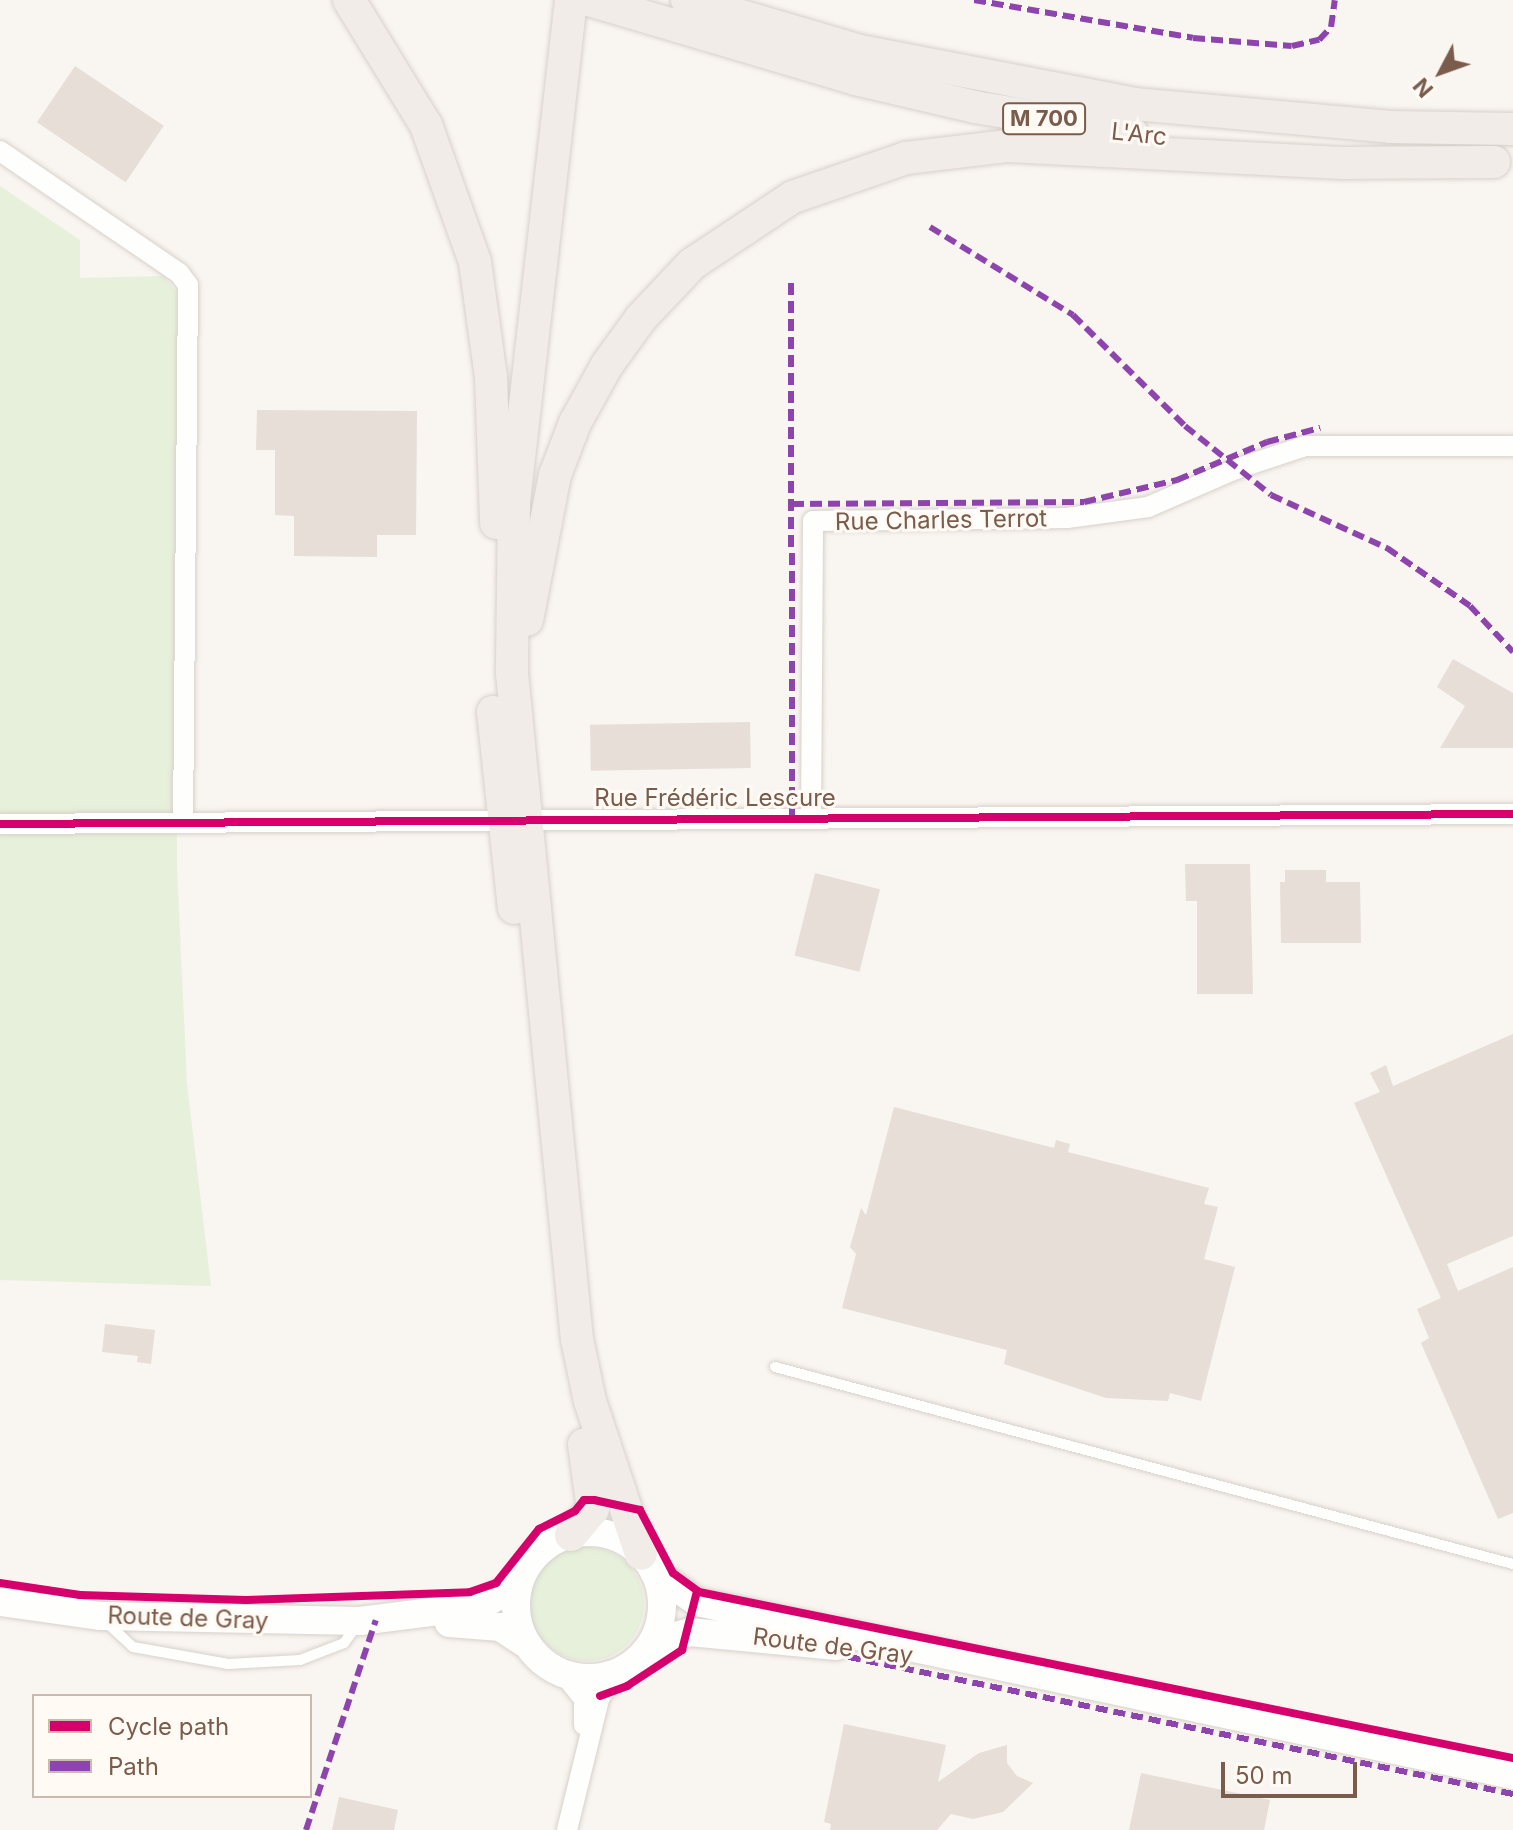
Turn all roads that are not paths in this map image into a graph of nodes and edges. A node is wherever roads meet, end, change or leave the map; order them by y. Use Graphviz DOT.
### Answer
graph roads {
  1 [pos="349,0"];
  2 [pos="556,0"];
  3 [pos="571,0"];
  4 [pos="589,0"];
  5 [pos="687,0"];
  6 [pos="552,102"];
  7 [pos="1513,129"];
  8 [pos="0,151"];
  9 [pos="1503,161"];
  10 [pos="1513,446"];
  11 [pos="497,550"];
  12 [pos="506,729"];
  13 [pos="1513,814"];
  14 [pos="811,818"];
  15 [pos="514,820"];
  16 [pos="183,823"];
  17 [pos="0,824"];
  18 [pos="775,1367"];
  19 [pos="571,1535"];
  20 [pos="648,1563"];
  21 [pos="1513,1564"];
  22 [pos="518,1586"];
  23 [pos="0,1602"];
  24 [pos="101,1616"];
  25 [pos="368,1621"];
  26 [pos="528,1645"];
  27 [pos="631,1664"];
  28 [pos="984,1664"];
  29 [pos="563,1673"];
  30 [pos="583,1753"];
  31 [pos="1513,1775"];
  32 [pos="567,1830"];
  1 -- 11 [label="highway"];
  2 -- 6 [label="highway"];
  3 -- 6 [label="highway"];
  4 -- 9 [label="highway, L'Arc / M 700"];
  5 -- 7 [label="highway, L'Arc / M 700"];
  6 -- 11 [label="highway"];
  6 -- 12 [label="highway"];
  8 -- 16 [label="street"];
  9 -- 12 [label="highway"];
  10 -- 14 [label="street, Rue Charles Terrot"];
  11 -- 12 [label="highway"];
  12 -- 15 [label="highway"];
  13 -- 14 [label="street, Rue Frédéric Lescure"];
  14 -- 15 [label="street, Rue Frédéric Lescure"];
  15 -- 16 [label="street, Rue Frédéric Lescure"];
  15 -- 19 [label="highway"];
  15 -- 20 [label="highway"];
  16 -- 17 [label="street, Rue Frédéric Lescure"];
  18 -- 21 [label="lane"];
  19 -- 20 [label="main road"];
  19 -- 22 [label="main road"];
  20 -- 27 [label="main road"];
  20 -- 28 [label="main road, Route de Gray"];
  22 -- 25 [label="main road, Route de Gray"];
  22 -- 26 [label="main road"];
  23 -- 24 [label="main road, Route de Gray"];
  24 -- 25 [label="main road, Route de Gray"];
  24 -- 25 [label="lane"];
  25 -- 26 [label="main road, Route de Gray"];
  26 -- 29 [label="main road"];
  27 -- 28 [label="main road, Route de Gray"];
  27 -- 29 [label="main road"];
  27 -- 30 [label="street"];
  28 -- 31 [label="main road, Route de Gray"];
  29 -- 30 [label="street"];
  30 -- 32 [label="street"];
}
